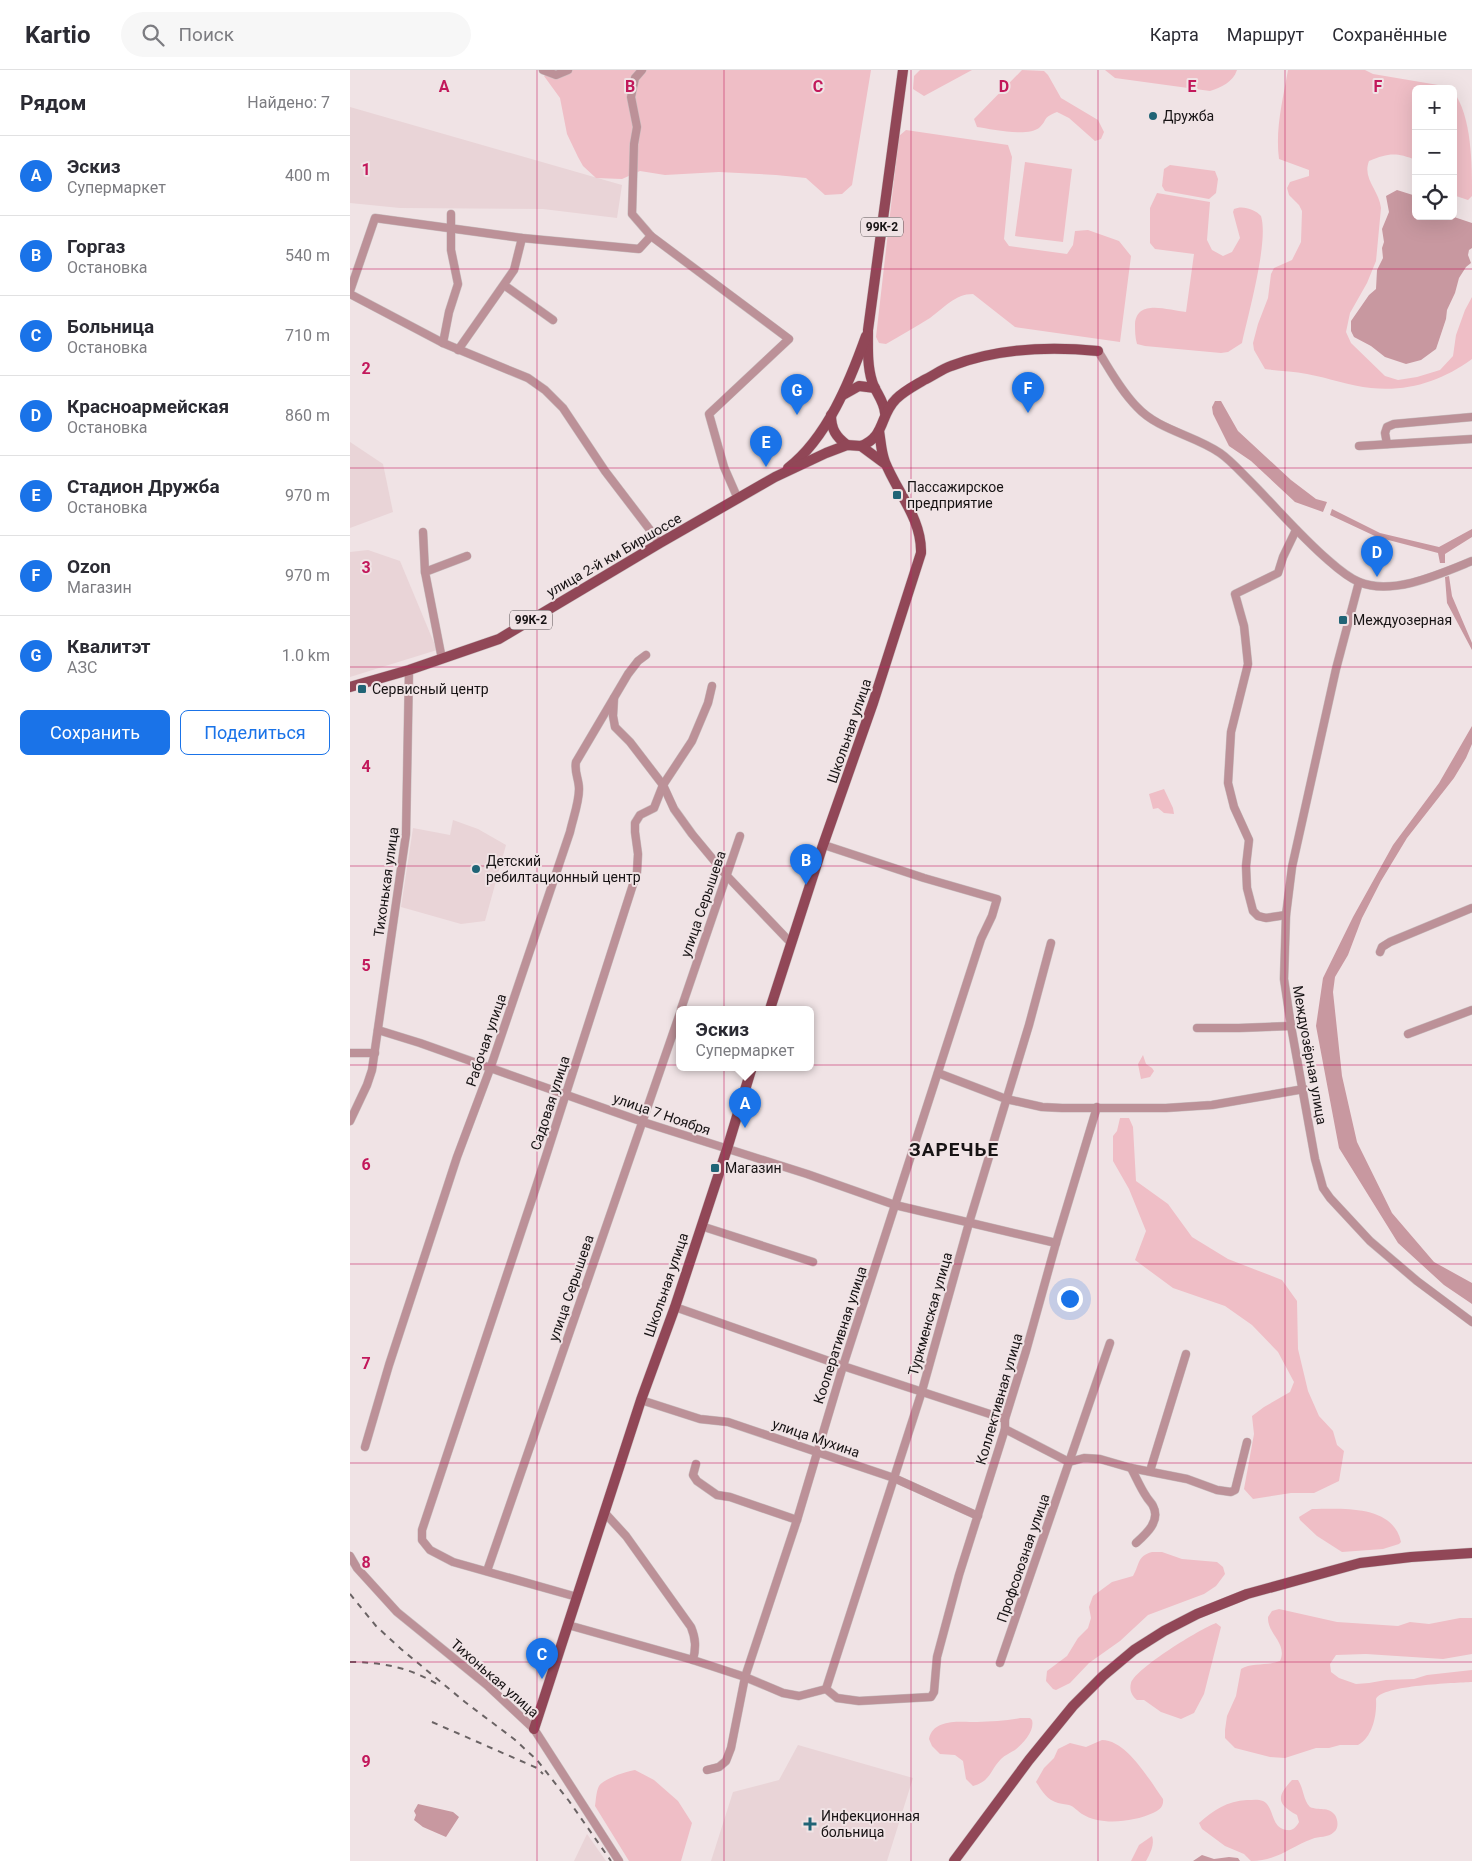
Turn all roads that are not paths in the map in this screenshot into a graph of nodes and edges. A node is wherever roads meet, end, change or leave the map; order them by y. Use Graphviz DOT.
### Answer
graph roads {
  1 [pos="543,70"];
  2 [pos="568,70"];
  3 [pos="903,70"];
  4 [pos="640,71"];
  5 [pos="451,214"];
  6 [pos="451,229"];
  7 [pos="651,236"];
  8 [pos="522,238"];
  9 [pos="504,285"];
  10 [pos="350,293"];
  11 [pos="553,320"];
  12 [pos="868,330"];
  13 [pos="444,344"];
  14 [pos="458,350"];
  15 [pos="1098,351"];
  16 [pos="877,391"];
  17 [pos="902,393"];
  18 [pos="843,395"];
  19 [pos="885,413"];
  20 [pos="831,415"];
  21 [pos="1472,417"];
  22 [pos="879,431"];
  23 [pos="1472,439"];
  24 [pos="1387,444"];
  25 [pos="847,445"];
  26 [pos="861,446"];
  27 [pos="1360,446"];
  28 [pos="885,463"];
  29 [pos="775,477"];
  30 [pos="738,499"];
  31 [pos="1296,530"];
  32 [pos="422,532"];
  33 [pos="660,543"];
  34 [pos="467,556"];
  35 [pos="1472,561"];
  36 [pos="425,572"];
  37 [pos="1359,582"];
  38 [pos="646,655"];
  39 [pos="442,659"];
  40 [pos="409,670"];
  41 [pos="712,686"];
  42 [pos="350,687"];
  43 [pos="614,696"];
  44 [pos="663,786"];
  45 [pos="740,836"];
  46 [pos="824,845"];
  47 [pos="726,875"];
  48 [pos="1472,908"];
  49 [pos="1286,915"];
  50 [pos="791,943"];
  51 [pos="1051,943"];
  52 [pos="1380,952"];
  53 [pos="683,1006"];
  54 [pos="771,1006"];
  55 [pos="1472,1010"];
  56 [pos="676,1026"];
  57 [pos="1291,1026"];
  58 [pos="1197,1028"];
  59 [pos="378,1030"];
  60 [pos="1408,1034"];
  61 [pos="350,1052"];
  62 [pos="375,1053"];
  63 [pos="490,1069"];
  64 [pos="751,1071"];
  65 [pos="938,1072"];
  66 [pos="1304,1089"];
  67 [pos="565,1094"];
  68 [pos="1006,1099"];
  69 [pos="1097,1107"];
  70 [pos="350,1120"];
  71 [pos="643,1122"];
  72 [pos="727,1148"];
  73 [pos="895,1205"];
  74 [pos="969,1223"];
  75 [pos="701,1226"];
  76 [pos="1056,1243"];
  77 [pos="813,1262"];
  78 [pos="675,1306"];
  79 [pos="1472,1322"];
  80 [pos="1110,1343"];
  81 [pos="1186,1354"];
  82 [pos="843,1366"];
  83 [pos="922,1391"];
  84 [pos="641,1400"];
  85 [pos="1005,1419"];
  86 [pos="1004,1429"];
  87 [pos="1247,1442"];
  88 [pos="365,1447"];
  89 [pos="816,1452"];
  90 [pos="1069,1462"];
  91 [pos="696,1464"];
  92 [pos="1131,1468"];
  93 [pos="1150,1471"];
  94 [pos="894,1478"];
  95 [pos="604,1512"];
  96 [pos="978,1516"];
  97 [pos="797,1520"];
  98 [pos="1136,1543"];
  99 [pos="1472,1552"];
  100 [pos="350,1556"];
  101 [pos="487,1571"];
  102 [pos="577,1596"];
  103 [pos="568,1625"];
  104 [pos="693,1660"];
  105 [pos="1000,1663"];
  106 [pos="745,1677"];
  107 [pos="826,1689"];
  108 [pos="534,1729"];
  109 [pos="706,1770"];
  110 [pos="619,1861"];
  111 [pos="954,1861"];
  1 -- 2 [label="street"];
  3 -- 12 [label="main road, 99К-2"];
  4 -- 7 [label="street"];
  5 -- 6 [label="street"];
  6 -- 8 [label="street"];
  6 -- 10 [label="street"];
  6 -- 13 [label="street"];
  7 -- 8 [label="street"];
  7 -- 30 [label="street"];
  8 -- 9 [label="street"];
  9 -- 11 [label="street"];
  9 -- 14 [label="street"];
  10 -- 13 [label="street"];
  12 -- 16 [label="main road, 99К-2"];
  12 -- 18 [label="main road, 99К-2"];
  13 -- 14 [label="street"];
  14 -- 33 [label="street"];
  15 -- 17 [label="main road"];
  15 -- 31 [label="street"];
  16 -- 17 [label="main road"];
  16 -- 18 [label="main road"];
  16 -- 19 [label="main road, 99К-2"];
  17 -- 19 [label="main road"];
  18 -- 20 [label="main road, 99К-2"];
  19 -- 22 [label="main road"];
  20 -- 25 [label="main road"];
  20 -- 29 [label="main road, 99К-2"];
  21 -- 24 [label="street"];
  22 -- 26 [label="main road"];
  22 -- 28 [label="main road"];
  23 -- 24 [label="street"];
  24 -- 27 [label="street"];
  25 -- 26 [label="main road, 99К-2"];
  25 -- 29 [label="main road, 99К-2"];
  26 -- 28 [label="main road"];
  28 -- 46 [label="main road, Школьная улица"];
  29 -- 30 [label="main road, улица 2-й км Биршоссе / 99К-2"];
  30 -- 33 [label="main road, улица 2-й км Биршоссе / 99К-2"];
  31 -- 37 [label="street"];
  31 -- 49 [label="street"];
  32 -- 36 [label="street"];
  33 -- 39 [label="main road, улица 2-й км Биршоссе / 99К-2"];
  34 -- 36 [label="street"];
  35 -- 37 [label="street"];
  36 -- 39 [label="street"];
  37 -- 49 [label="street, Междуозёрная улица"];
  38 -- 43 [label="street, Рабочая улица"];
  39 -- 40 [label="main road, улица 2-й км Биршоссе / 99К-2"];
  40 -- 42 [label="main road, улица 2-й км Биршоссе / 99К-2"];
  40 -- 59 [label="street, Тихонькая улица"];
  41 -- 44 [label="street, Садовая улица"];
  43 -- 44 [label="street"];
  43 -- 63 [label="street, Рабочая улица"];
  44 -- 47 [label="street"];
  44 -- 67 [label="street, Садовая улица"];
  45 -- 47 [label="street, улица Серышева"];
  46 -- 50 [label="main road, Школьная улица"];
  46 -- 65 [label="street, Кооперативная улица"];
  47 -- 50 [label="street"];
  47 -- 53 [label="street, улица Серышева"];
  48 -- 52 [label="street"];
  49 -- 57 [label="street, Междуозёрная улица"];
  50 -- 54 [label="main road, Школьная улица"];
  51 -- 68 [label="street, Туркменская улица"];
  55 -- 60 [label="street"];
  56 -- 71 [label="street, улица Серышева"];
  57 -- 58 [label="street"];
  57 -- 66 [label="street, Междуозёрная улица"];
  59 -- 62 [label="street, Тихонькая улица"];
  59 -- 63 [label="street, улица 7 Ноября"];
  61 -- 62 [label="street"];
  62 -- 70 [label="street, Тихонькая улица"];
  63 -- 67 [label="street, улица 7 Ноября"];
  63 -- 88 [label="street, Рабочая улица"];
  64 -- 72 [label="main road, Школьная улица"];
  65 -- 68 [label="street"];
  65 -- 73 [label="street, Кооперативная улица"];
  66 -- 69 [label="street"];
  66 -- 79 [label="street, Междуозёрная улица"];
  67 -- 71 [label="street, улица 7 Ноября"];
  67 -- 101 [label="street, Садовая улица"];
  68 -- 69 [label="street"];
  68 -- 74 [label="street, Туркменская улица"];
  69 -- 76 [label="street, Коллективная улица"];
  71 -- 72 [label="street, улица 7 Ноября"];
  71 -- 101 [label="street, улица Серышева"];
  72 -- 73 [label="street, улица 7 Ноября"];
  72 -- 75 [label="main road, Школьная улица"];
  73 -- 74 [label="street, улица 7 Ноября"];
  73 -- 82 [label="street, Кооперативная улица"];
  74 -- 76 [label="street, улица 7 Ноября"];
  74 -- 83 [label="street, Туркменская улица"];
  75 -- 77 [label="street"];
  75 -- 78 [label="main road, Школьная улица"];
  76 -- 85 [label="street, Коллективная улица"];
  78 -- 82 [label="street"];
  78 -- 84 [label="main road, Школьная улица"];
  80 -- 90 [label="street, Профсоюзная улица"];
  81 -- 93 [label="street"];
  82 -- 83 [label="street"];
  82 -- 89 [label="street, Кооперативная улица"];
  83 -- 85 [label="street"];
  83 -- 94 [label="street, Туркменская улица"];
  84 -- 89 [label="street, улица Мухина"];
  84 -- 95 [label="main road, Школьная улица"];
  85 -- 86 [label="street, Коллективная улица"];
  86 -- 90 [label="street"];
  86 -- 96 [label="street, Коллективная улица"];
  87 -- 93 [label="street"];
  89 -- 94 [label="street, улица Мухина"];
  89 -- 97 [label="street, Кооперативная улица"];
  90 -- 92 [label="street"];
  90 -- 105 [label="street, Профсоюзная улица"];
  91 -- 97 [label="street"];
  92 -- 93 [label="street"];
  92 -- 98 [label="street"];
  94 -- 96 [label="street, улица Мухина"];
  94 -- 107 [label="street, Туркменская улица"];
  95 -- 102 [label="main road, Школьная улица"];
  95 -- 104 [label="street"];
  96 -- 107 [label="street, Коллективная улица"];
  97 -- 106 [label="street, Кооперативная улица"];
  99 -- 111 [label="main road"];
  100 -- 108 [label="street, Тихонькая улица"];
  101 -- 102 [label="street"];
  102 -- 103 [label="main road, Школьная улица"];
  103 -- 104 [label="street"];
  103 -- 108 [label="main road, Школьная улица"];
  104 -- 106 [label="street"];
  106 -- 107 [label="street"];
  106 -- 109 [label="street, Кооперативная улица"];
  108 -- 110 [label="street, Тихонькая улица"];
}
